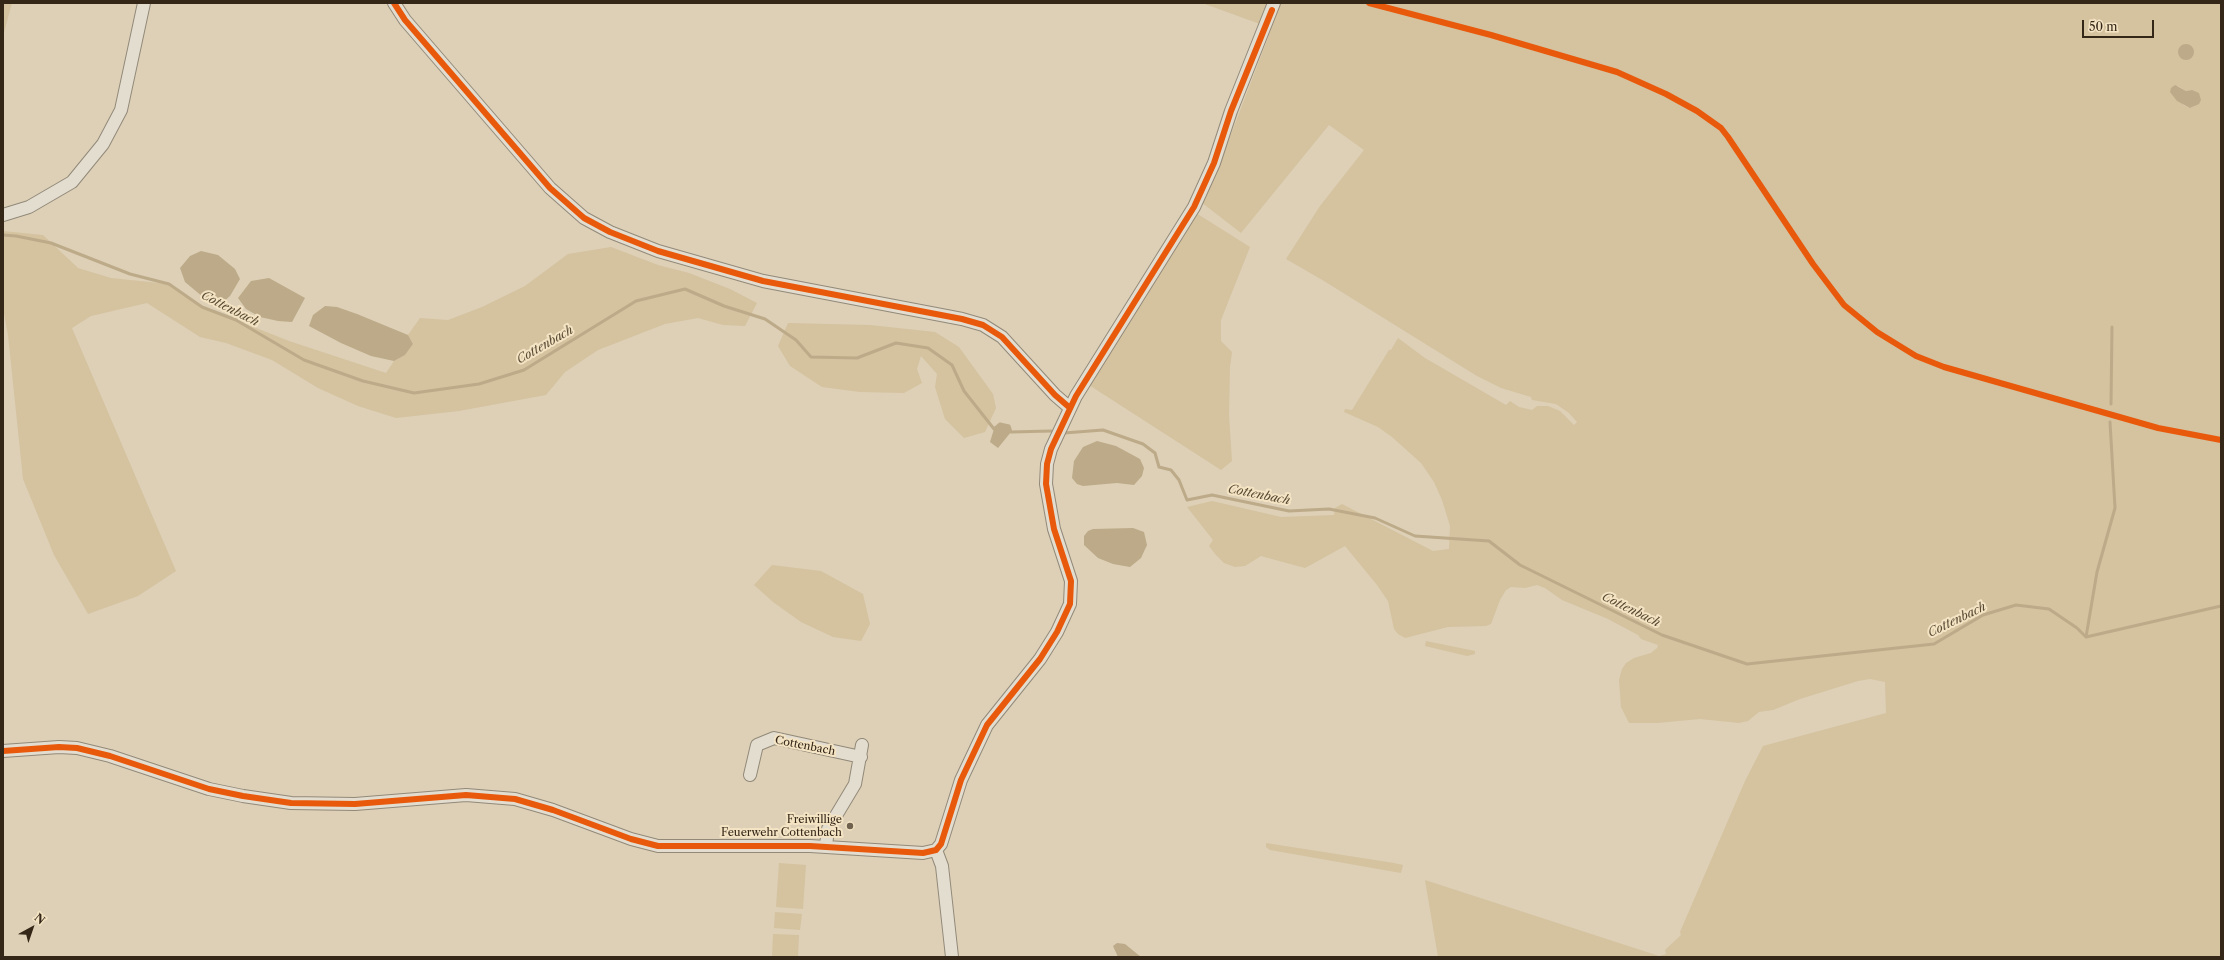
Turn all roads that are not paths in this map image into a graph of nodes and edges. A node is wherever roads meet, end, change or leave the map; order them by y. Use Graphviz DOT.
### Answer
graph roads {
  1 [pos="144,3"];
  2 [pos="394,3"];
  3 [pos="1274,3"];
  4 [pos="3,215"];
  5 [pos="1070,408"];
  6 [pos="3,752"];
  7 [pos="750,775"];
  8 [pos="826,846"];
  9 [pos="936,850"];
  10 [pos="952,957"];
  1 -- 4 [label="street"];
  2 -- 5 [label="street"];
  3 -- 5 [label="street"];
  5 -- 9 [label="street"];
  6 -- 8 [label="street"];
  7 -- 8 [label="street, Cottenbach"];
  8 -- 9 [label="street"];
  9 -- 10 [label="street"];
}
